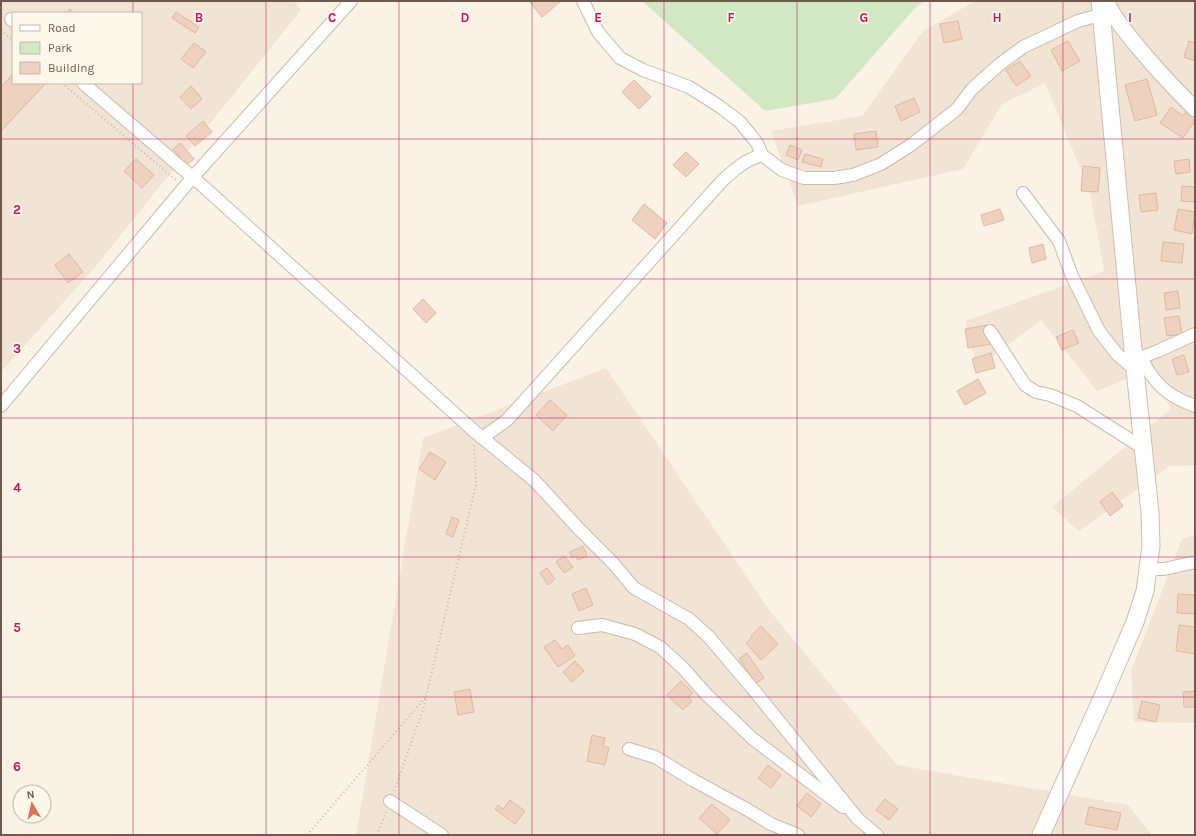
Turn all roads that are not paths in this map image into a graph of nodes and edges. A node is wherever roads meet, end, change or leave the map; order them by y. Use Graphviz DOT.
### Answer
graph roads {
  1 [pos="351,1"];
  2 [pos="583,1"];
  3 [pos="1102,6"];
  4 [pos="84,84"];
  5 [pos="1195,108"];
  6 [pos="762,155"];
  7 [pos="192,178"];
  8 [pos="1024,193"];
  9 [pos="990,331"];
  10 [pos="1195,334"];
  11 [pos="1136,362"];
  12 [pos="1,406"];
  13 [pos="1195,406"];
  14 [pos="478,435"];
  15 [pos="1143,448"];
  16 [pos="1195,562"];
  17 [pos="1149,569"];
  18 [pos="578,628"];
  19 [pos="630,748"];
  20 [pos="390,801"];
  21 [pos="858,819"];
  22 [pos="442,835"];
  23 [pos="798,835"];
  24 [pos="877,835"];
  25 [pos="1040,835"];
  1 -- 7 [label="street"];
  2 -- 6 [label="street"];
  3 -- 5 [label="street"];
  3 -- 6 [label="street"];
  3 -- 11 [label="main road"];
  4 -- 7 [label="street"];
  6 -- 14 [label="street"];
  7 -- 12 [label="street"];
  7 -- 14 [label="street"];
  8 -- 11 [label="street"];
  9 -- 15 [label="street"];
  10 -- 11 [label="street"];
  11 -- 13 [label="street"];
  11 -- 15 [label="main road"];
  14 -- 21 [label="street"];
  15 -- 17 [label="main road"];
  16 -- 17 [label="street"];
  17 -- 25 [label="main road"];
  18 -- 21 [label="street"];
  19 -- 23 [label="street"];
  20 -- 22 [label="street"];
  21 -- 24 [label="street"];
}
